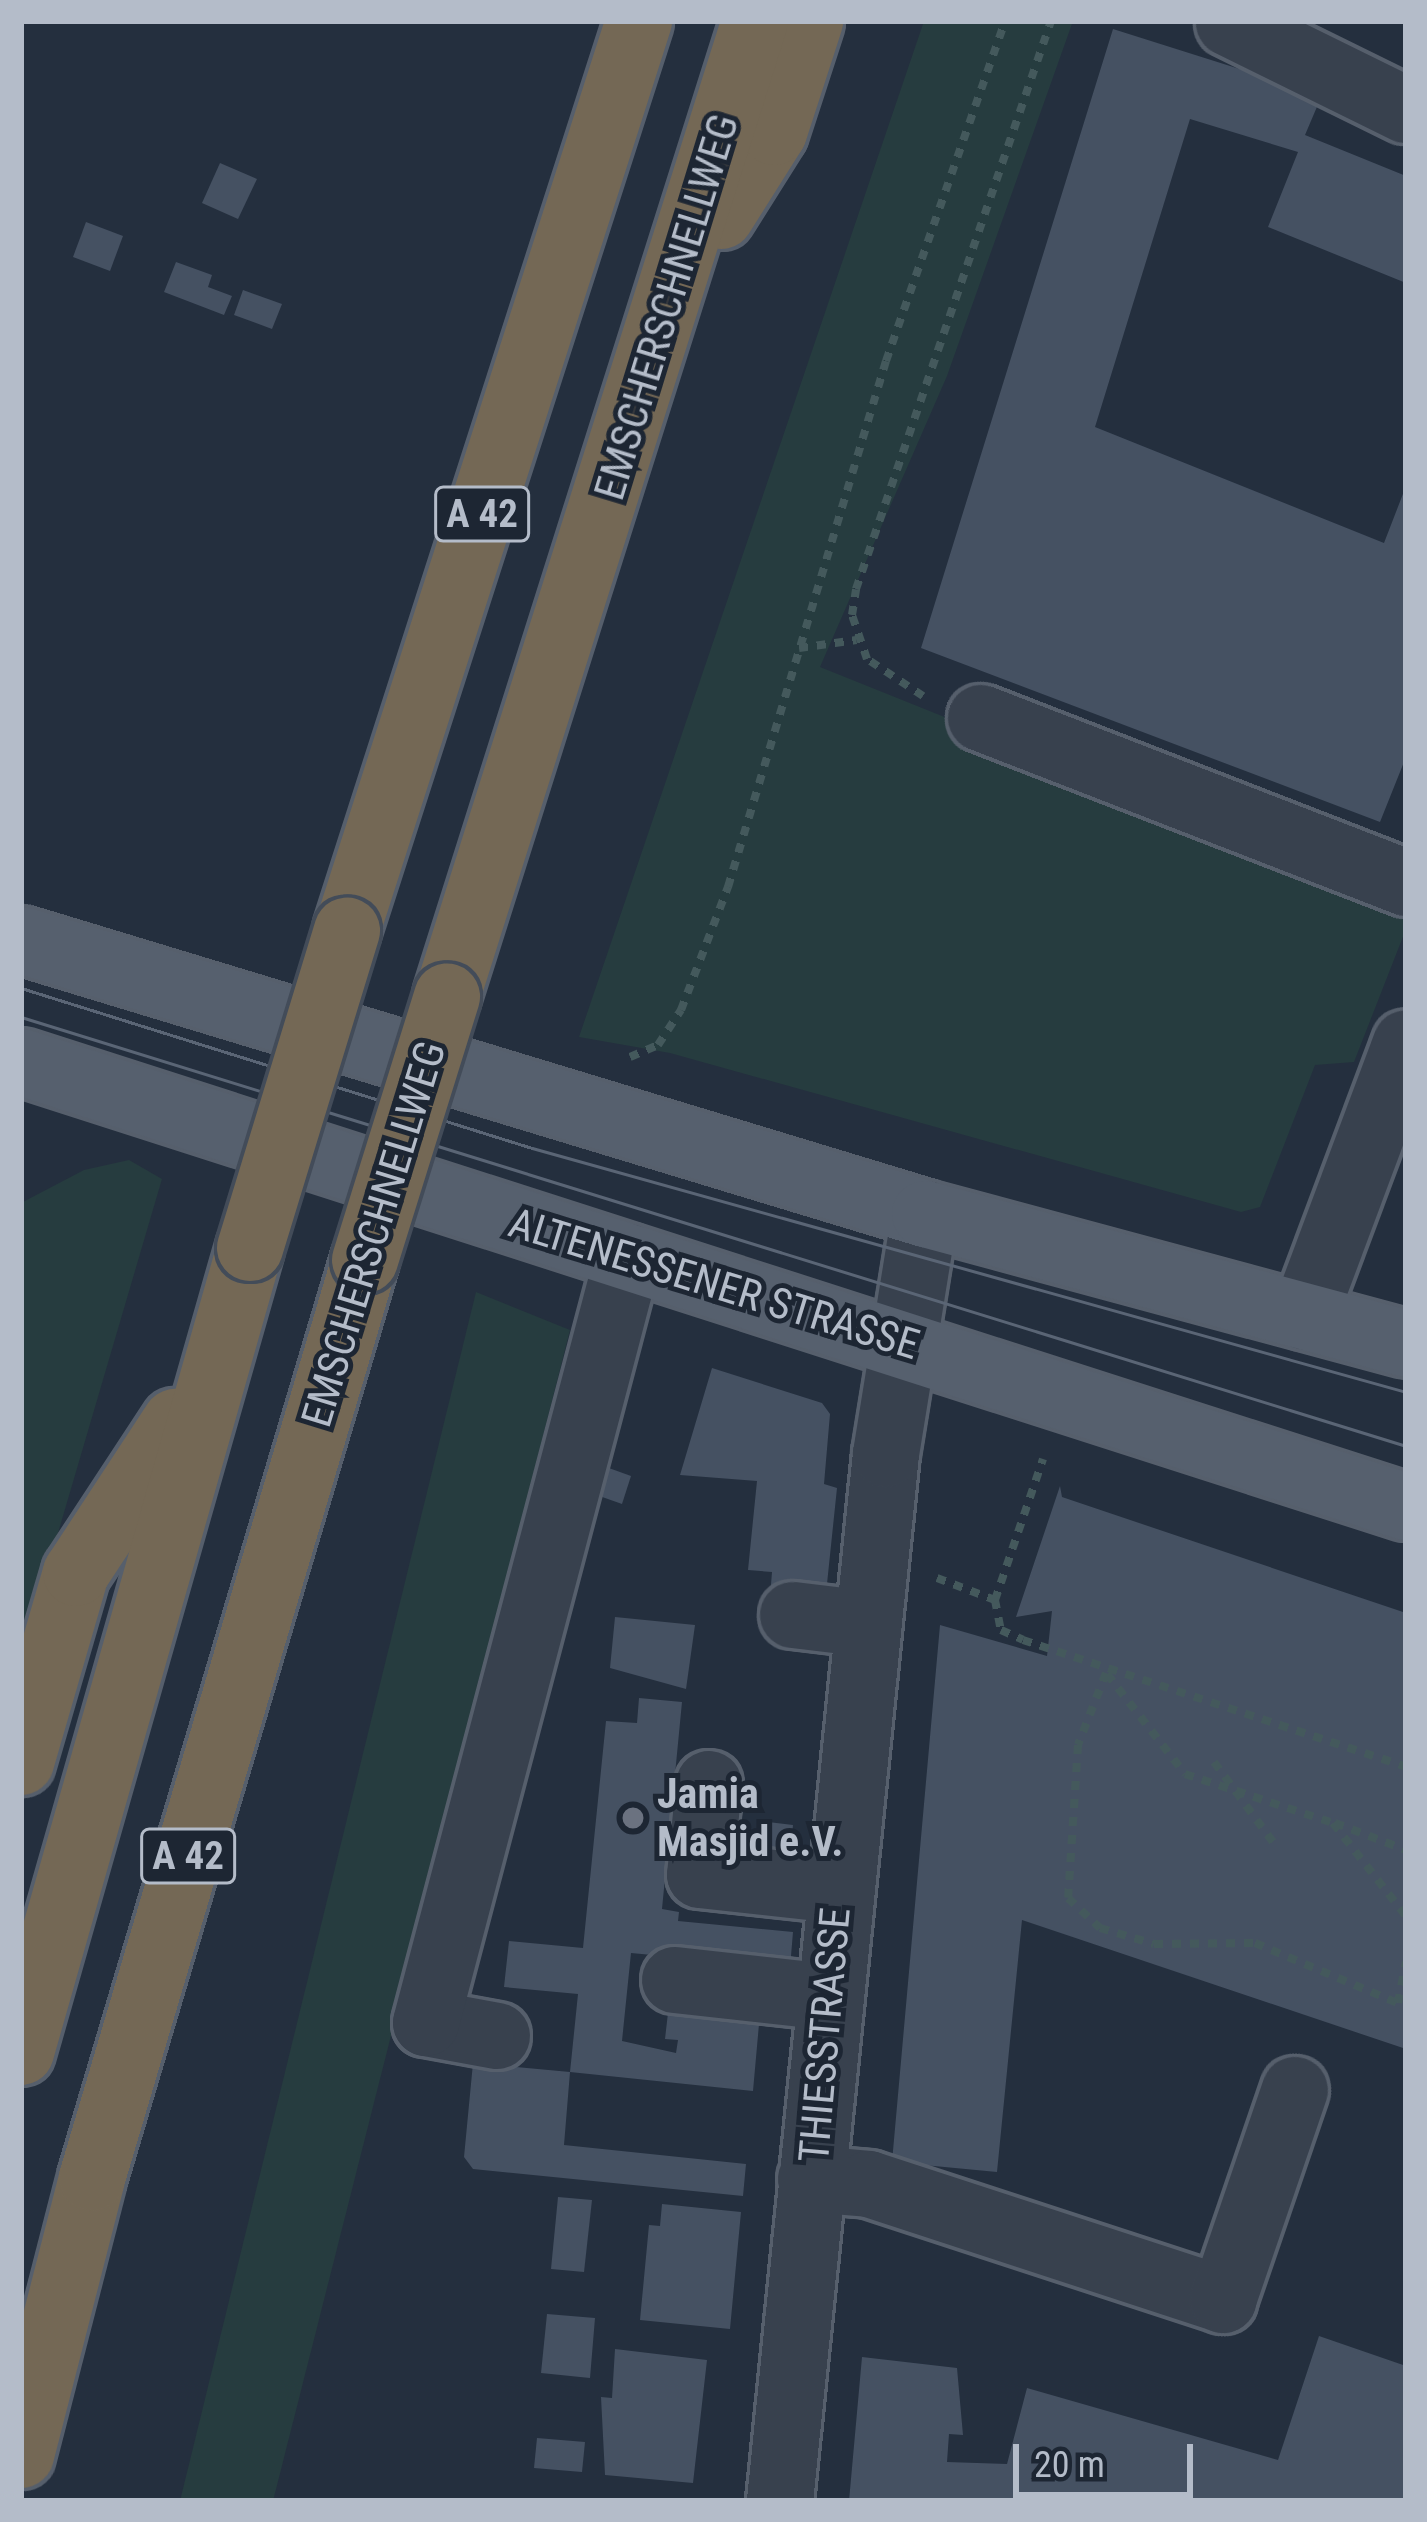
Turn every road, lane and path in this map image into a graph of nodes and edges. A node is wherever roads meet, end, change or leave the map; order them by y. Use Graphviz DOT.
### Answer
graph roads {
  1 [pos="639,21"];
  2 [pos="755,21"];
  3 [pos="810,21"];
  4 [pos="1005,21"];
  5 [pos="1051,21"];
  6 [pos="1228,23"];
  7 [pos="1406,110"];
  8 [pos="677,285"];
  9 [pos="856,640"];
  10 [pos="799,648"];
  11 [pos="981,718"];
  12 [pos="1406,883"];
  13 [pos="21,940"];
  14 [pos="1406,1043"];
  15 [pos="617,1060"];
  16 [pos="21,1062"];
  17 [pos="926,1214"];
  18 [pos="628,1257"];
  19 [pos="1304,1316"];
  20 [pos="901,1342"];
  21 [pos="1406,1343"];
  22 [pos="210,1369"];
  23 [pos="1042,1459"];
  24 [pos="1406,1507"];
  25 [pos="935,1578"];
  26 [pos="995,1600"];
  27 [pos="793,1615"];
  28 [pos="868,1624"];
  29 [pos="1106,1673"];
  30 [pos="21,1762"];
  31 [pos="1214,1762"];
  32 [pos="1406,1767"];
  33 [pos="709,1784"];
  34 [pos="1232,1789"];
  35 [pos="1334,1823"];
  36 [pos="1276,1846"];
  37 [pos="1406,1850"];
  38 [pos="839,1890"];
  39 [pos="1406,1916"];
  40 [pos="1406,1962"];
  41 [pos="675,1980"];
  42 [pos="829,1997"];
  43 [pos="496,2036"];
  44 [pos="21,2052"];
  45 [pos="1295,2090"];
  46 [pos="811,2179"];
  47 [pos="21,2455"];
  48 [pos="780,2501"];
  1 -- 22 [label="highway, A 42, bridge"];
  2 -- 8 [label="highway, EMSCHERSCHNELLWEG / A 42"];
  3 -- 8 [label="highway"];
  4 -- 10 [label="path"];
  5 -- 9 [label="path"];
  6 -- 7 [label="street"];
  8 -- 47 [label="highway, EMSCHERSCHNELLWEG / A 42, bridge"];
  9 -- 10 [label="path"];
  9 -- 11 [label="path"];
  10 -- 15 [label="path"];
  11 -- 12 [label="street"];
  13 -- 17 [label="main road"];
  14 -- 19 [label="street"];
  16 -- 18 [label="main road, ALTENESSENER STRASSE"];
  17 -- 19 [label="main road"];
  17 -- 20 [label="street, THIESSTRASSE"];
  18 -- 20 [label="main road, ALTENESSENER STRASSE"];
  18 -- 43 [label="street"];
  19 -- 21 [label="main road"];
  20 -- 24 [label="main road, ALTENESSENER STRASSE"];
  20 -- 28 [label="street, THIESSTRASSE"];
  22 -- 30 [label="highway"];
  22 -- 44 [label="highway, A 42"];
  23 -- 26 [label="path"];
  25 -- 26 [label="path"];
  26 -- 29 [label="path"];
  27 -- 28 [label="street"];
  28 -- 38 [label="street, THIESSTRASSE"];
  29 -- 32 [label="path"];
  29 -- 34 [label="path"];
  29 -- 40 [label="path"];
  31 -- 34 [label="path"];
  33 -- 38 [label="street"];
  34 -- 35 [label="path"];
  34 -- 36 [label="path"];
  35 -- 37 [label="path"];
  35 -- 39 [label="path"];
  38 -- 42 [label="street, THIESSTRASSE"];
  41 -- 42 [label="street"];
  42 -- 46 [label="street, THIESSTRASSE"];
  45 -- 46 [label="street"];
  46 -- 48 [label="street, THIESSTRASSE"];
}
